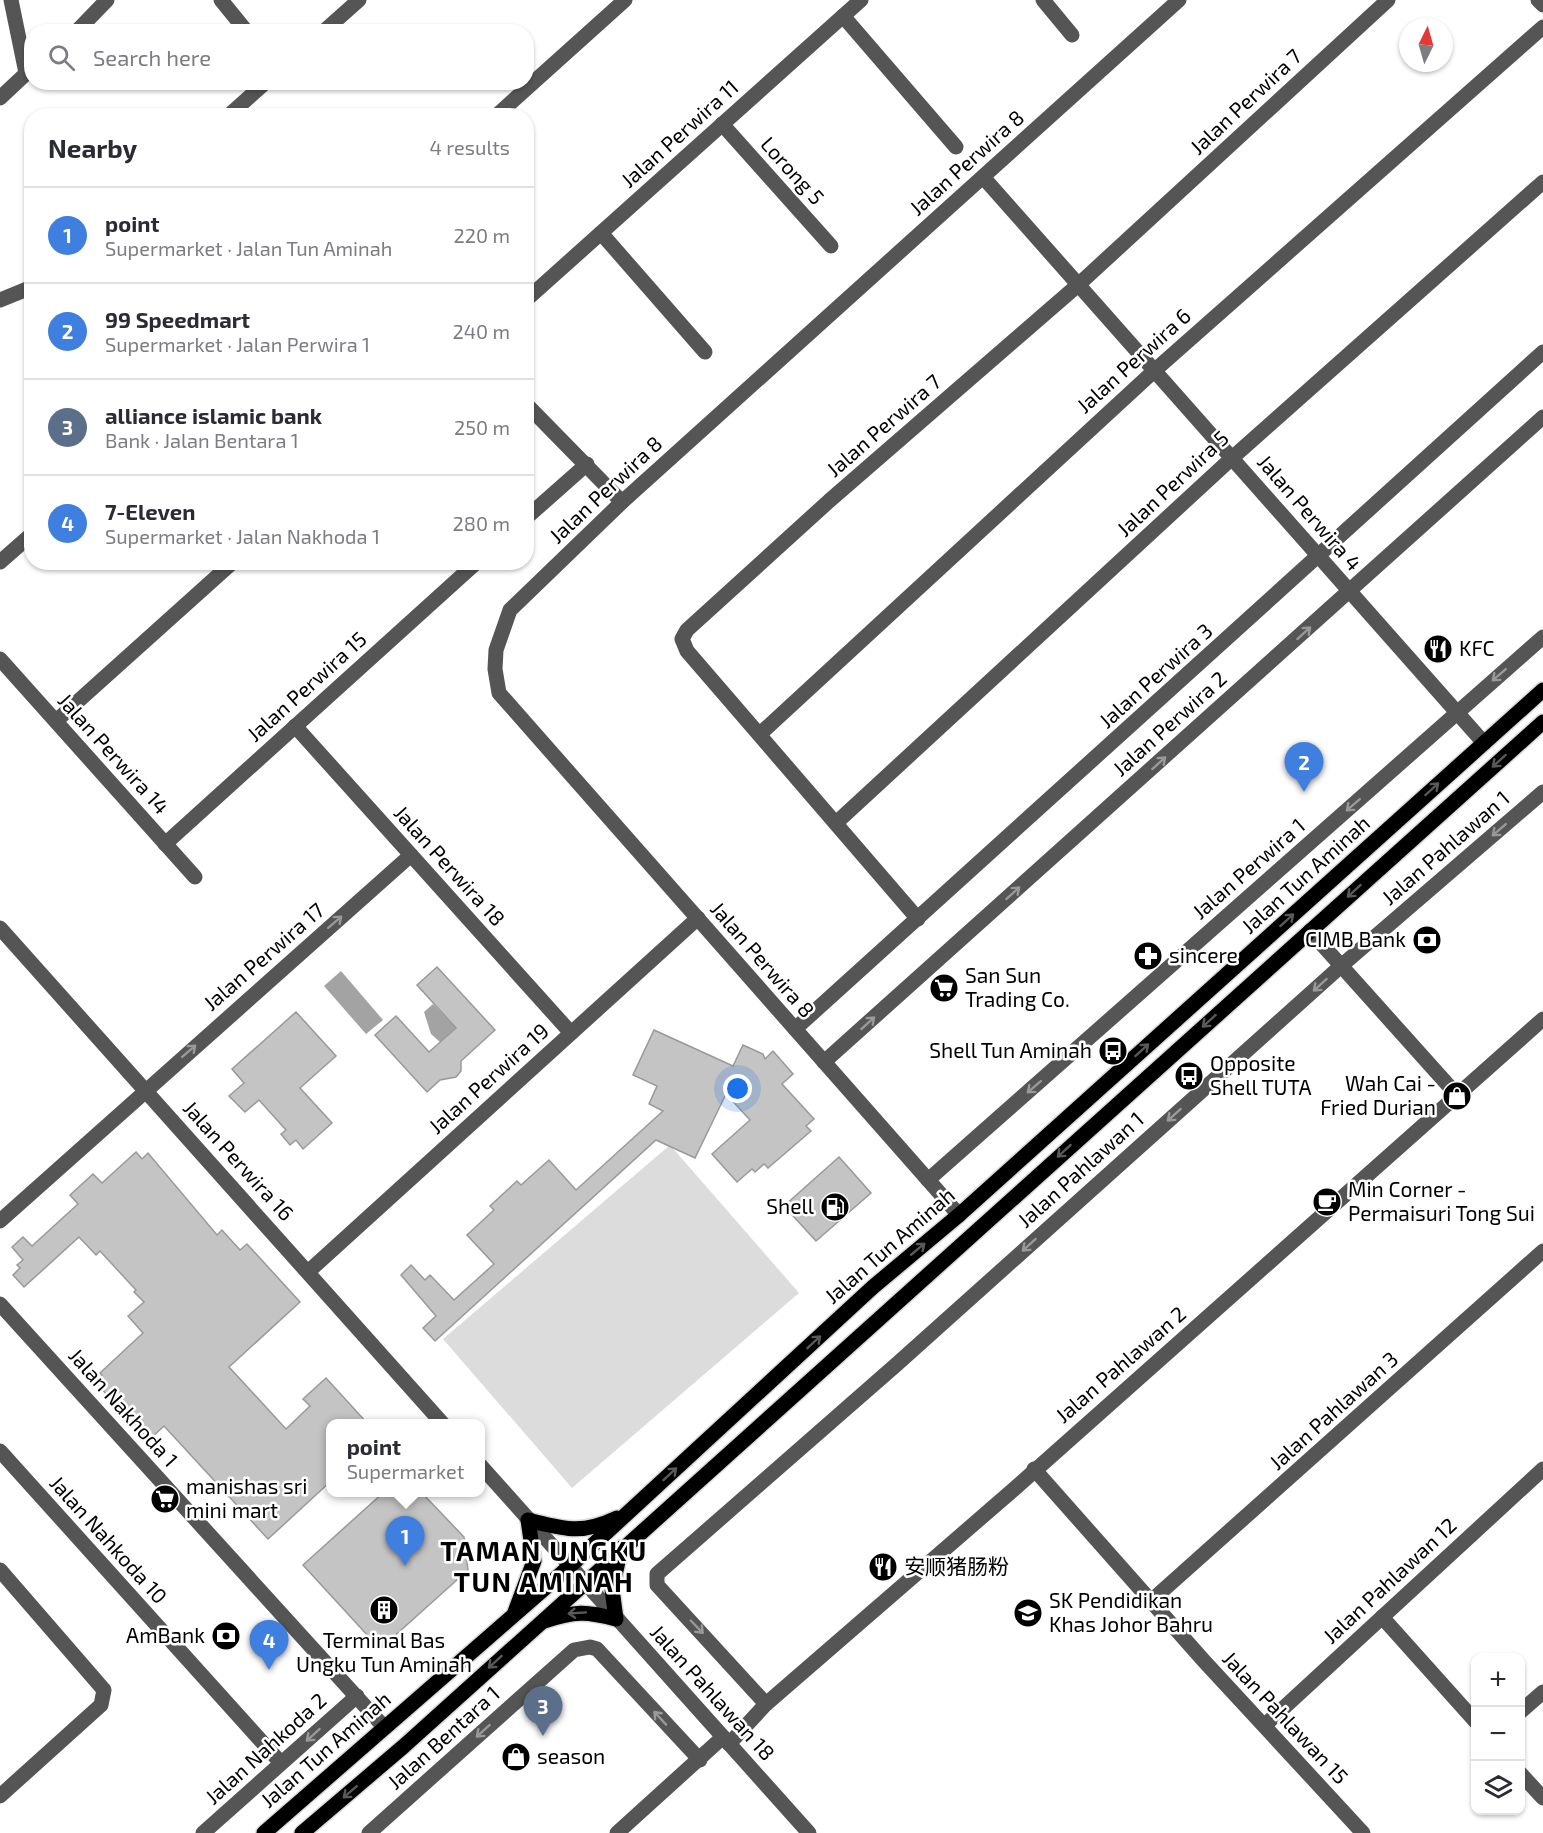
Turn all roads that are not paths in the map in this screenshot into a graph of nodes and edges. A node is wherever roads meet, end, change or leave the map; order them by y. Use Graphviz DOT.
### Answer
graph roads {
  1 [pos="11,0"];
  2 [pos="107,0"];
  3 [pos="221,0"];
  4 [pos="359,0"];
  5 [pos="625,0"];
  6 [pos="861,0"];
  7 [pos="1043,0"];
  8 [pos="1179,0"];
  9 [pos="1388,0"];
  10 [pos="1538,0"];
  11 [pos="1543,5"];
  12 [pos="843,16"];
  13 [pos="84,24"];
  14 [pos="240,24"];
  15 [pos="332,24"];
  16 [pos="1543,27"];
  17 [pos="1072,35"];
  18 [pos="24,51"];
  19 [pos="24,75"];
  20 [pos="534,82"];
  21 [pos="257,90"];
  22 [pos="525,90"];
  23 [pos="0,98"];
  24 [pos="237,108"];
  25 [pos="505,108"];
  26 [pos="722,124"];
  27 [pos="956,147"];
  28 [pos="983,177"];
  29 [pos="1543,182"];
  30 [pos="601,233"];
  31 [pos="831,246"];
  32 [pos="1078,285"];
  33 [pos="24,290"];
  34 [pos="534,293"];
  35 [pos="0,300"];
  36 [pos="705,352"];
  37 [pos="1543,352"];
  38 [pos="1154,371"];
  39 [pos="534,412"];
  40 [pos="1543,417"];
  41 [pos="1232,458"];
  42 [pos="587,464"];
  43 [pos="622,502"];
  44 [pos="534,511"];
  45 [pos="24,541"];
  46 [pos="1319,557"];
  47 [pos="0,562"];
  48 [pos="223,570"];
  49 [pos="468,570"];
  50 [pos="1350,592"];
  51 [pos="1543,637"];
  52 [pos="0,659"];
  53 [pos="1543,690"];
  54 [pos="1457,713"];
  55 [pos="56,721"];
  56 [pos="1543,722"];
  57 [pos="296,726"];
  58 [pos="760,734"];
  59 [pos="1484,743"];
  60 [pos="1543,792"];
  61 [pos="836,823"];
  62 [pos="165,844"];
  63 [pos="411,855"];
  64 [pos="195,877"];
  65 [pos="698,918"];
  66 [pos="918,919"];
  67 [pos="0,928"];
  68 [pos="1310,931"];
  69 [pos="1341,966"];
  70 [pos="1543,1020"];
  71 [pos="795,1029"];
  72 [pos="571,1033"];
  73 [pos="824,1062"];
  74 [pos="145,1090"];
  75 [pos="1457,1095"];
  76 [pos="928,1180"];
  77 [pos="959,1215"];
  78 [pos="0,1221"];
  79 [pos="1543,1251"];
  80 [pos="309,1271"];
  81 [pos="0,1304"];
  82 [pos="439,1419"];
  83 [pos="0,1452"];
  84 [pos="1034,1469"];
  85 [pos="1543,1469"];
  86 [pos="485,1471"];
  87 [pos="627,1513"];
  88 [pos="528,1520"];
  89 [pos="621,1548"];
  90 [pos="569,1567"];
  91 [pos="0,1570"];
  92 [pos="583,1582"];
  93 [pos="1151,1601"];
  94 [pos="513,1615"];
  95 [pos="1382,1617"];
  96 [pos="616,1619"];
  97 [pos="539,1623"];
  98 [pos="1543,1692"];
  99 [pos="357,1696"];
  100 [pos="766,1704"];
  101 [pos="1525,1708"];
  102 [pos="1471,1716"];
  103 [pos="1265,1725"];
  104 [pos="384,1726"];
  105 [pos="726,1741"];
  106 [pos="700,1760"];
  107 [pos="281,1763"];
  108 [pos="1525,1778"];
  109 [pos="0,1796"];
  110 [pos="1543,1798"];
  111 [pos="1357,1831"];
  112 [pos="203,1833"];
  113 [pos="264,1833"];
  114 [pos="302,1833"];
  115 [pos="369,1833"];
  116 [pos="617,1833"];
  117 [pos="809,1833"];
  1 -- 18 [label="street"];
  2 -- 13 [label="street"];
  3 -- 14 [label="street"];
  4 -- 15 [label="street"];
  5 -- 20 [label="street"];
  6 -- 12 [label="street, Jalan Perwira 11"];
  7 -- 17 [label="street"];
  8 -- 28 [label="street, Jalan Perwira 8"];
  9 -- 32 [label="street, Jalan Perwira 7"];
  10 -- 11 [label="street"];
  12 -- 26 [label="street, Jalan Perwira 11"];
  12 -- 27 [label="street"];
  16 -- 38 [label="street, Jalan Perwira 6"];
  19 -- 23 [label="street"];
  21 -- 24 [label="street"];
  22 -- 25 [label="street"];
  26 -- 30 [label="street, Jalan Perwira 11"];
  26 -- 31 [label="street, Lorong 5"];
  28 -- 32 [label="street, Jalan Perwira 4"];
  28 -- 43 [label="street, Jalan Perwira 8"];
  29 -- 41 [label="street, Jalan Perwira 5"];
  30 -- 34 [label="street, Jalan Perwira 11"];
  30 -- 36 [label="street"];
  32 -- 38 [label="street, Jalan Perwira 4"];
  32 -- 58 [label="street, Jalan Perwira 7"];
  33 -- 35 [label="street"];
  37 -- 46 [label="street, Jalan Perwira 3"];
  38 -- 41 [label="street, Jalan Perwira 4"];
  38 -- 58 [label="street, Jalan Perwira 6"];
  39 -- 42 [label="street"];
  40 -- 50 [label="street, Jalan Perwira 2"];
  41 -- 46 [label="street, Jalan Perwira 4"];
  41 -- 61 [label="street, Jalan Perwira 5"];
  42 -- 43 [label="street"];
  42 -- 44 [label="street"];
  43 -- 65 [label="street, Jalan Perwira 8"];
  45 -- 47 [label="street"];
  46 -- 50 [label="street, Jalan Perwira 4"];
  46 -- 66 [label="street, Jalan Perwira 3"];
  48 -- 55 [label="street"];
  49 -- 57 [label="street, Jalan Perwira 15"];
  50 -- 54 [label="street, Jalan Perwira 4"];
  73 -- 50 [label="street, Jalan Perwira 2, one-way"];
  51 -- 54 [label="street, Jalan Perwira 1, one-way"];
  52 -- 55 [label="street, Jalan Perwira 14"];
  53 -- 59 [label="main road, Jalan Tun Aminah"];
  54 -- 59 [label="street, Jalan Perwira 4"];
  54 -- 76 [label="street, Jalan Perwira 1, one-way"];
  55 -- 62 [label="street, Jalan Perwira 14"];
  56 -- 68 [label="main road, Jalan Tun Aminah, one-way"];
  57 -- 62 [label="street, Jalan Perwira 15"];
  57 -- 63 [label="street, Jalan Perwira 18"];
  58 -- 61 [label="street, Jalan Perwira 7"];
  77 -- 59 [label="main road, Jalan Tun Aminah, one-way"];
  60 -- 69 [label="street, Jalan Pahlawan 1, one-way"];
  61 -- 66 [label="street, Jalan Perwira 7"];
  62 -- 64 [label="street, Jalan Perwira 14"];
  63 -- 72 [label="street, Jalan Perwira 18"];
  74 -- 63 [label="street, Jalan Perwira 17, one-way"];
  65 -- 71 [label="street, Jalan Perwira 8"];
  65 -- 72 [label="street, Jalan Perwira 19"];
  66 -- 71 [label="street, Jalan Perwira 3"];
  67 -- 74 [label="street, Jalan Perwira 16"];
  68 -- 69 [label="street"];
  68 -- 89 [label="main road, Jalan Tun Aminah, one-way"];
  69 -- 75 [label="street"];
  69 -- 100 [label="street, Jalan Pahlawan 1, one-way"];
  70 -- 75 [label="street, Jalan Pahlawan 2"];
  71 -- 73 [label="street, Jalan Perwira 8"];
  72 -- 80 [label="street, Jalan Perwira 19"];
  73 -- 76 [label="street, Jalan Perwira 8"];
  74 -- 78 [label="street, Jalan Perwira 17"];
  74 -- 80 [label="street, Jalan Perwira 16"];
  75 -- 84 [label="street, Jalan Pahlawan 2"];
  76 -- 77 [label="street, Jalan Perwira 8"];
  87 -- 77 [label="main road, Jalan Tun Aminah, one-way"];
  79 -- 93 [label="street, Jalan Pahlawan 3"];
  80 -- 82 [label="street, Jalan Perwira 16"];
  81 -- 99 [label="street, Jalan Nakhoda 1"];
  83 -- 107 [label="street, Jalan Nahkoda 10"];
  84 -- 93 [label="street, Jalan Pahlawan 15"];
  84 -- 100 [label="street, Jalan Pahlawan 2"];
  85 -- 95 [label="street, Jalan Pahlawan 12"];
  86 -- 88 [label="street"];
  87 -- 88 [label="main road"];
  87 -- 90 [label="main road, Jalan Tun Aminah"];
  88 -- 90 [label="street"];
  88 -- 94 [label="main road"];
  89 -- 92 [label="main road, Jalan Tun Aminah"];
  89 -- 96 [label="main road"];
  90 -- 92 [label="street"];
  90 -- 94 [label="main road, Jalan Tun Aminah"];
  91 -- 109 [label="street"];
  92 -- 96 [label="street, Jalan Pahlawan 18"];
  92 -- 97 [label="main road, Jalan Tun Aminah"];
  93 -- 103 [label="street, Jalan Pahlawan 15"];
  94 -- 104 [label="main road, Jalan Tun Aminah"];
  95 -- 102 [label="street"];
  95 -- 103 [label="street, Jalan Pahlawan 12"];
  96 -- 97 [label="main road, one-way"];
  96 -- 105 [label="street, Jalan Pahlawan 18"];
  97 -- 114 [label="main road, Jalan Tun Aminah, one-way"];
  98 -- 101 [label="street"];
  99 -- 104 [label="street, Jalan Nakhoda 1"];
  99 -- 107 [label="street, Jalan Nahkoda 2, one-way"];
  100 -- 105 [label="street, Jalan Pahlawan 2"];
  103 -- 111 [label="street, Jalan Pahlawan 15"];
  104 -- 113 [label="main road, Jalan Tun Aminah"];
  105 -- 106 [label="street, Jalan Pahlawan 2"];
  105 -- 117 [label="street, Jalan Pahlawan 18"];
  106 -- 115 [label="street, Jalan Bentara 1, one-way"];
  106 -- 116 [label="street, Jalan Pahlawan 2"];
  107 -- 112 [label="street, Jalan Nahkoda 2"];
  108 -- 110 [label="street"];
}
